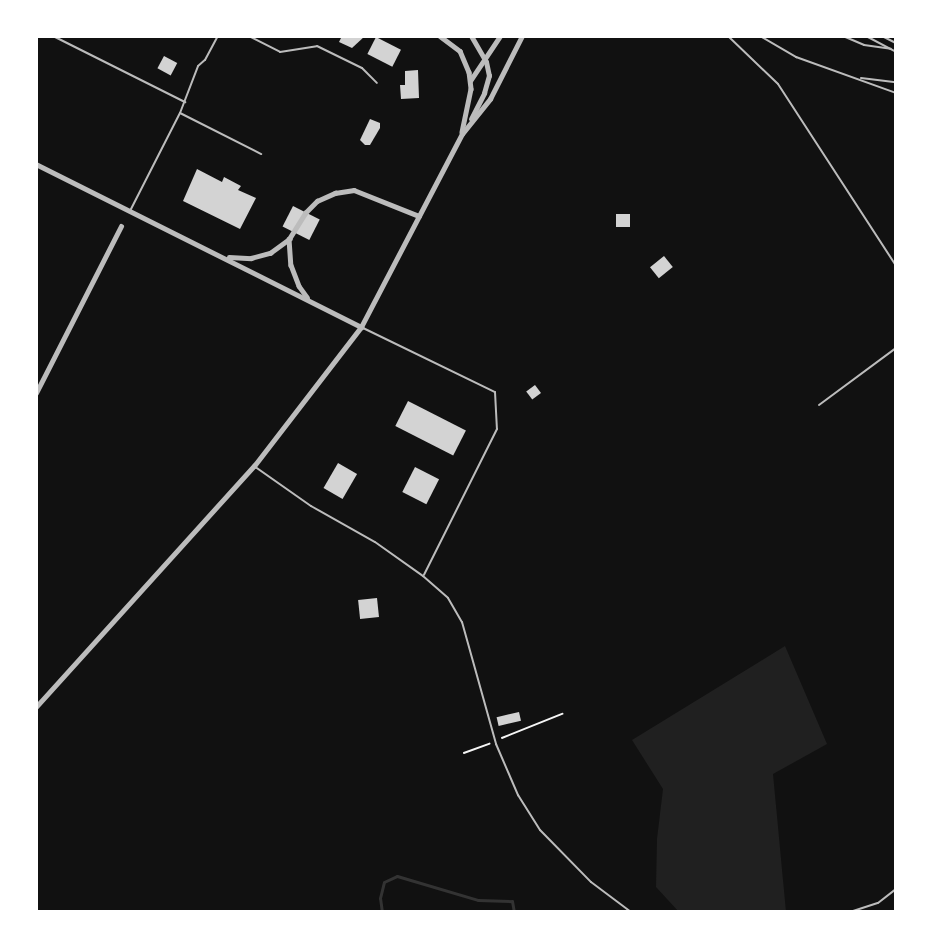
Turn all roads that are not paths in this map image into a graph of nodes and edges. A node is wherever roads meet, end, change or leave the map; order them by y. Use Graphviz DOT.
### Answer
graph roads {
  1 [pos="53,36"];
  2 [pos="218,36"];
  3 [pos="249,36"];
  4 [pos="440,36"];
  5 [pos="471,36"];
  6 [pos="500,36"];
  7 [pos="522,36"];
  8 [pos="728,36"];
  9 [pos="760,36"];
  10 [pos="843,36"];
  11 [pos="866,36"];
  12 [pos="882,36"];
  13 [pos="896,43"];
  14 [pos="891,49"];
  15 [pos="896,52"];
  16 [pos="484,58"];
  17 [pos="855,77"];
  18 [pos="470,82"];
  19 [pos="896,82"];
  20 [pos="377,83"];
  21 [pos="896,93"];
  22 [pos="185,102"];
  23 [pos="180,113"];
  24 [pos="462,134"];
  25 [pos="261,154"];
  26 [pos="36,164"];
  27 [pos="130,212"];
  28 [pos="419,216"];
  29 [pos="121,226"];
  30 [pos="289,239"];
  31 [pos="226,257"];
  32 [pos="896,266"];
  33 [pos="308,299"];
  34 [pos="360,327"];
  35 [pos="896,348"];
  36 [pos="36,393"];
  37 [pos="819,405"];
  38 [pos="254,466"];
  39 [pos="423,576"];
  40 [pos="36,707"];
  41 [pos="896,890"];
  42 [pos="631,912"];
  43 [pos="850,912"];
  1 -- 22 [label="lane"];
  2 -- 22 [label="lane"];
  3 -- 20 [label="lane"];
  4 -- 18 [label="street"];
  5 -- 16 [label="street"];
  6 -- 16 [label="street"];
  7 -- 24 [label="street"];
  8 -- 32 [label="lane"];
  9 -- 17 [label="lane"];
  10 -- 14 [label="lane"];
  11 -- 14 [label="lane"];
  12 -- 13 [label="lane"];
  14 -- 15 [label="lane"];
  16 -- 18 [label="street"];
  16 -- 24 [label="street"];
  17 -- 19 [label="lane"];
  17 -- 21 [label="lane"];
  18 -- 24 [label="street"];
  22 -- 23 [label="lane"];
  23 -- 25 [label="lane"];
  23 -- 27 [label="lane"];
  24 -- 28 [label="street"];
  26 -- 27 [label="street"];
  27 -- 31 [label="street"];
  28 -- 30 [label="street"];
  28 -- 34 [label="street"];
  29 -- 36 [label="street"];
  30 -- 31 [label="street"];
  30 -- 33 [label="street"];
  31 -- 33 [label="street"];
  33 -- 34 [label="street"];
  34 -- 38 [label="street"];
  34 -- 39 [label="lane"];
  35 -- 37 [label="lane"];
  38 -- 39 [label="lane"];
  38 -- 40 [label="street"];
  39 -- 42 [label="lane"];
  41 -- 43 [label="lane"];
}
